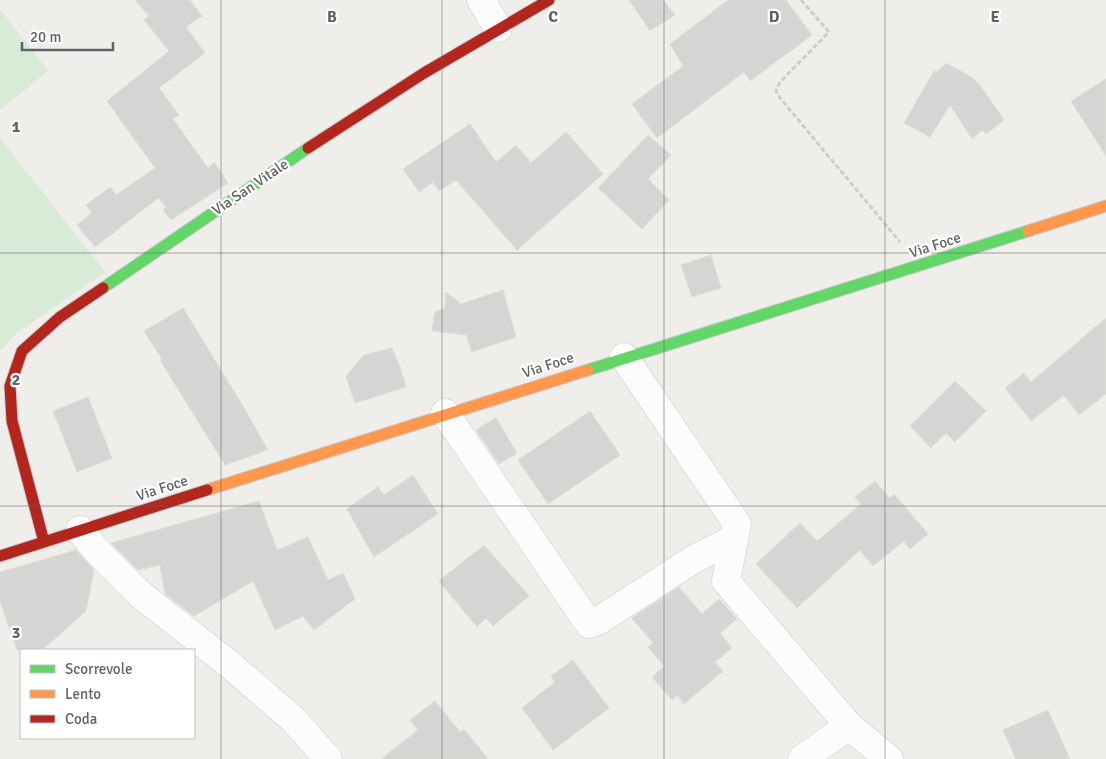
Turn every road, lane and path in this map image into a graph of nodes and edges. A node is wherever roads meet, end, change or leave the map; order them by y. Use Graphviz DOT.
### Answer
graph roads {
  1 [pos="481,0"];
  2 [pos="550,0"];
  3 [pos="801,0"];
  4 [pos="498,28"];
  5 [pos="1106,206"];
  6 [pos="920,265"];
  7 [pos="624,357"];
  8 [pos="445,414"];
  9 [pos="6,419"];
  10 [pos="80,530"];
  11 [pos="734,539"];
  12 [pos="44,542"];
  13 [pos="0,556"];
  14 [pos="849,726"];
  15 [pos="328,759"];
  16 [pos="802,759"];
  17 [pos="888,759"];
  1 -- 4 [label="street"];
  2 -- 4 [label="main road, Via San Vitale"];
  3 -- 6 [label="path"];
  4 -- 9 [label="main road, Via San Vitale"];
  5 -- 6 [label="main road, Via Foce"];
  6 -- 7 [label="main road, Via Foce"];
  7 -- 8 [label="main road, Via Foce"];
  7 -- 11 [label="street"];
  8 -- 10 [label="main road, Via Foce"];
  8 -- 11 [label="street"];
  9 -- 12 [label="main road, Via San Vitale"];
  10 -- 12 [label="main road, Via Foce"];
  10 -- 15 [label="street"];
  11 -- 14 [label="street"];
  12 -- 13 [label="main road, Via Foce"];
  14 -- 16 [label="street"];
  14 -- 17 [label="street"];
}
